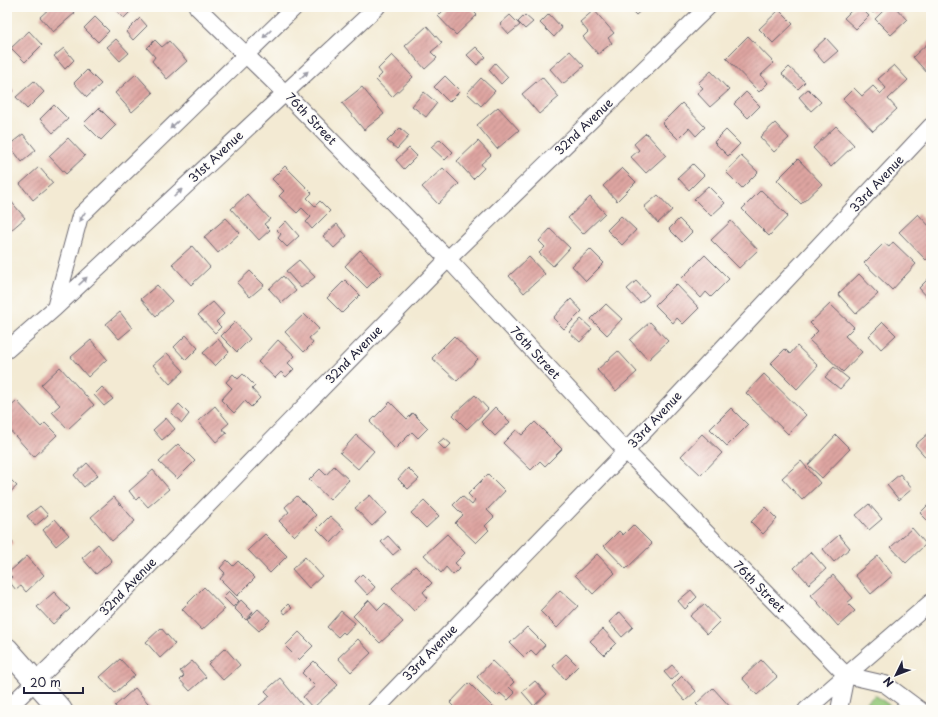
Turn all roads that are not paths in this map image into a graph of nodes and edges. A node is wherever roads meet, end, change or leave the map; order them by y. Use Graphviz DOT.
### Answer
graph roads {
  1 [pos="197,7"];
  2 [pos="295,7"];
  3 [pos="377,7"];
  4 [pos="708,7"];
  5 [pos="246,54"];
  6 [pos="285,93"];
  7 [pos="931,126"];
  8 [pos="448,259"];
  9 [pos="54,308"];
  10 [pos="7,350"];
  11 [pos="626,451"];
  12 [pos="931,602"];
  13 [pos="7,649"];
  14 [pos="846,675"];
  15 [pos="36,681"];
  16 [pos="7,709"];
  17 [pos="61,710"];
  18 [pos="375,710"];
  19 [pos="806,710"];
  20 [pos="839,710"];
  21 [pos="920,710"];
  1 -- 5 [label="street, 76th Street"];
  2 -- 5 [label="street, one-way"];
  6 -- 3 [label="street, 31st Avenue, one-way"];
  4 -- 8 [label="street, 32nd Avenue"];
  5 -- 6 [label="street, 76th Street"];
  5 -- 9 [label="street, one-way"];
  6 -- 8 [label="street, 76th Street"];
  9 -- 6 [label="street, 31st Avenue, one-way"];
  7 -- 11 [label="street, 33rd Avenue"];
  8 -- 11 [label="street, 76th Street"];
  8 -- 15 [label="street, 32nd Avenue"];
  9 -- 10 [label="street, 31st Avenue"];
  11 -- 14 [label="street, 76th Street"];
  11 -- 18 [label="street, 33rd Avenue"];
  12 -- 14 [label="street"];
  13 -- 15 [label="street"];
  14 -- 19 [label="street"];
  14 -- 20 [label="street"];
  14 -- 21 [label="street"];
  15 -- 16 [label="street, 32nd Avenue"];
  15 -- 17 [label="street"];
}
